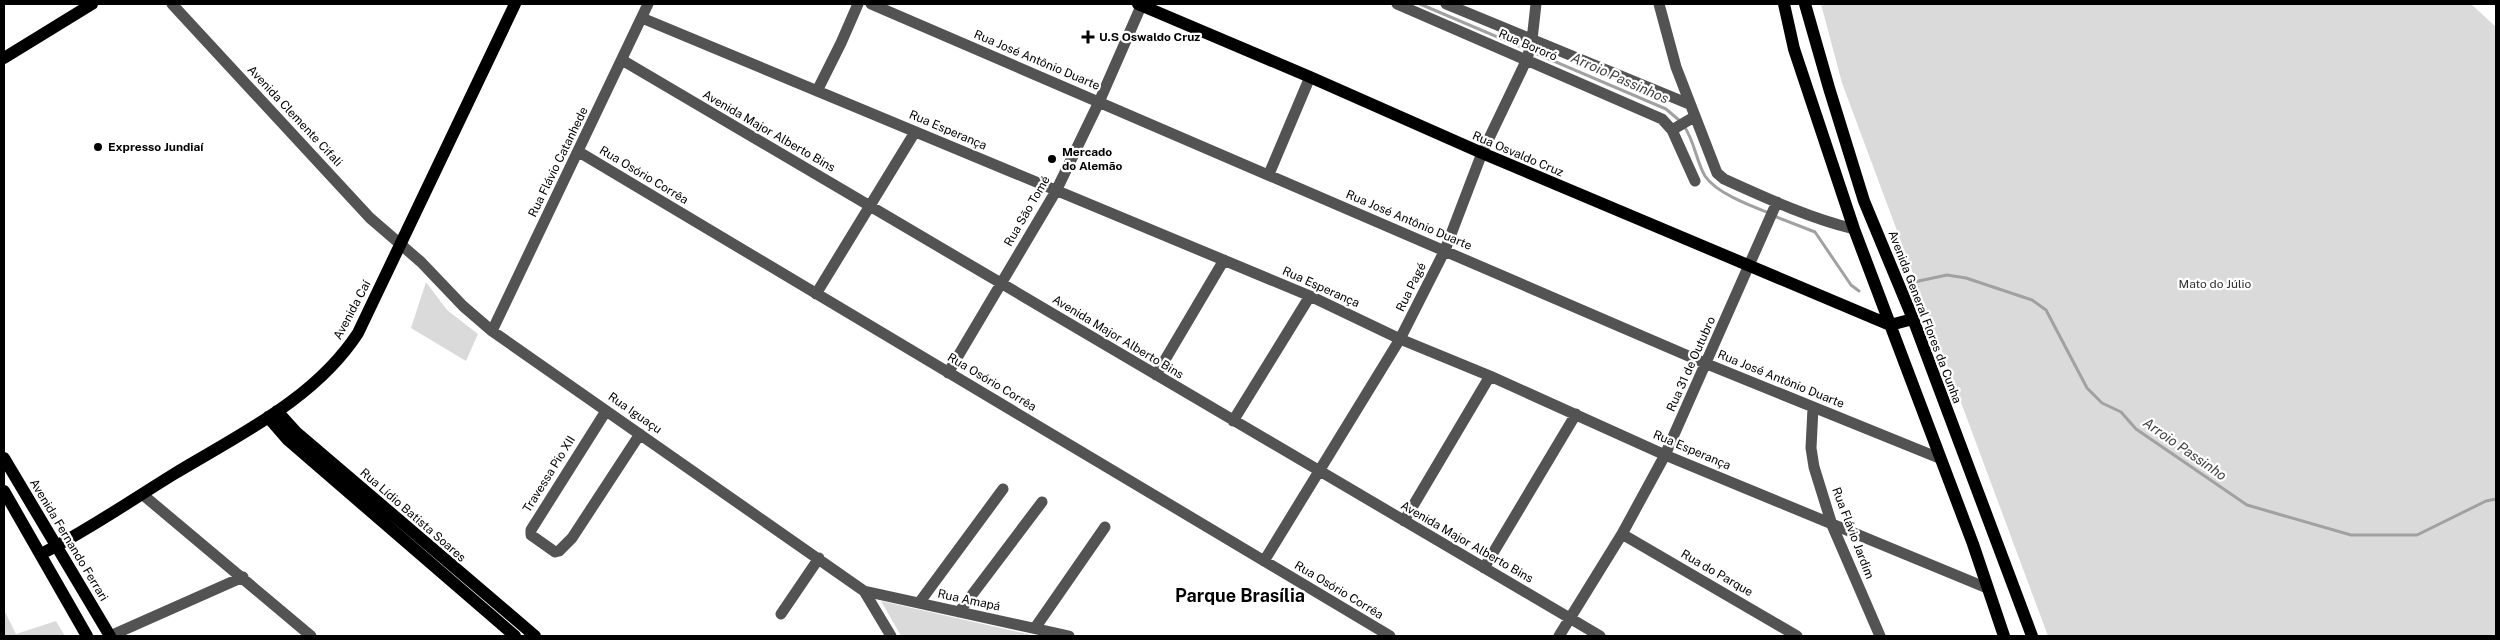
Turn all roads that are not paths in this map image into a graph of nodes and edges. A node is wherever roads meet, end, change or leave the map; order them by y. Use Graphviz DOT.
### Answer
graph roads {
  1 [pos="92,4"];
  2 [pos="172,4"];
  3 [pos="515,4"];
  4 [pos="648,4"];
  5 [pos="858,4"];
  6 [pos="871,4"];
  7 [pos="1140,4"];
  8 [pos="1397,4"];
  9 [pos="1446,4"];
  10 [pos="1536,4"];
  11 [pos="1659,4"];
  12 [pos="1784,4"];
  13 [pos="1805,4"];
  14 [pos="642,18"];
  15 [pos="1532,41"];
  16 [pos="4,58"];
  17 [pos="1527,58"];
  18 [pos="622,60"];
  19 [pos="1310,77"];
  20 [pos="817,91"];
  21 [pos="1099,102"];
  22 [pos="1689,104"];
  23 [pos="1683,123"];
  24 [pos="916,132"];
  25 [pos="578,152"];
  26 [pos="1482,154"];
  27 [pos="1269,174"];
  28 [pos="1695,181"];
  29 [pos="1056,191"];
  30 [pos="1864,201"];
  31 [pos="1775,206"];
  32 [pos="870,207"];
  33 [pos="1854,229"];
  34 [pos="400,245"];
  35 [pos="1445,250"];
  36 [pos="1224,260"];
  37 [pos="1748,266"];
  38 [pos="1000,283"];
  39 [pos="816,294"];
  40 [pos="1310,296"];
  41 [pos="1913,318"];
  42 [pos="1890,325"];
  43 [pos="492,331"];
  44 [pos="1400,339"];
  45 [pos="1707,364"];
  46 [pos="948,372"];
  47 [pos="1156,375"];
  48 [pos="1490,376"];
  49 [pos="1813,408"];
  50 [pos="606,411"];
  51 [pos="272,414"];
  52 [pos="1576,414"];
  53 [pos="1233,421"];
  54 [pos="640,434"];
  55 [pos="1665,455"];
  56 [pos="4,458"];
  57 [pos="1938,458"];
  58 [pos="1319,471"];
  59 [pos="1003,489"];
  60 [pos="4,491"];
  61 [pos="142,494"];
  62 [pos="1042,502"];
  63 [pos="1404,521"];
  64 [pos="1832,525"];
  65 [pos="1104,527"];
  66 [pos="1622,534"];
  67 [pos="57,546"];
  68 [pos="41,554"];
  69 [pos="819,558"];
  70 [pos="1264,561"];
  71 [pos="1484,568"];
  72 [pos="446,569"];
  73 [pos="242,578"];
  74 [pos="1987,588"];
  75 [pos="864,592"];
  76 [pos="919,603"];
  77 [pos="959,612"];
  78 [pos="781,614"];
  79 [pos="1570,619"];
  80 [pos="1035,628"];
  81 [pos="87,636"];
  82 [pos="110,636"];
  83 [pos="311,636"];
  84 [pos="515,636"];
  85 [pos="535,636"];
  86 [pos="892,636"];
  87 [pos="1069,636"];
  88 [pos="1390,636"];
  89 [pos="1559,636"];
  90 [pos="1600,636"];
  91 [pos="1797,636"];
  92 [pos="1880,636"];
  93 [pos="2004,636"];
  94 [pos="2032,636"];
  1 -- 16 [label="main road"];
  2 -- 34 [label="street, Avenida Clemente Cifali"];
  3 -- 34 [label="main road, Avenida Caí"];
  4 -- 14 [label="street, Rua Flávio Catanhede"];
  5 -- 20 [label="street"];
  6 -- 21 [label="street, Rua José Antônio Duarte"];
  7 -- 19 [label="main road, Rua Osvaldo Cruz"];
  7 -- 21 [label="street, Rua São Tomé"];
  8 -- 17 [label="street, Rua Bororó"];
  9 -- 15 [label="street"];
  10 -- 15 [label="street, Rua Pagé"];
  11 -- 22 [label="street"];
  12 -- 33 [label="main road"];
  13 -- 30 [label="main road, Avenida General Flores da Cunha"];
  14 -- 18 [label="street, Rua Flávio Catanhede"];
  14 -- 20 [label="street, Rua Esperança"];
  15 -- 17 [label="street, Rua Pagé"];
  15 -- 22 [label="street"];
  17 -- 23 [label="street, Rua Bororó"];
  17 -- 26 [label="street, Rua Pagé"];
  18 -- 25 [label="street, Rua Flávio Catanhede"];
  18 -- 32 [label="street, Avenida Major Alberto Bins"];
  19 -- 26 [label="main road, Rua Osvaldo Cruz"];
  19 -- 27 [label="street"];
  20 -- 24 [label="street, Rua Esperança"];
  21 -- 27 [label="street, Rua José Antônio Duarte"];
  21 -- 29 [label="street, Rua São Tomé"];
  22 -- 23 [label="street"];
  23 -- 28 [label="street, Rua Bororó"];
  23 -- 31 [label="street"];
  24 -- 29 [label="street, Rua Esperança"];
  24 -- 32 [label="street"];
  25 -- 39 [label="street, Rua Osório Corrêa"];
  25 -- 43 [label="street, Rua Flávio Catanhede"];
  26 -- 35 [label="street, Rua Pagé"];
  26 -- 37 [label="main road, Rua Osvaldo Cruz"];
  27 -- 35 [label="street, Rua José Antônio Duarte"];
  29 -- 36 [label="street, Rua Esperança"];
  29 -- 38 [label="street, Rua São Tomé"];
  30 -- 33 [label="main road"];
  30 -- 41 [label="main road, Avenida General Flores da Cunha"];
  31 -- 33 [label="street"];
  31 -- 37 [label="street, Rua 31 de Outubro"];
  32 -- 38 [label="street, Avenida Major Alberto Bins"];
  32 -- 39 [label="street"];
  33 -- 42 [label="main road"];
  34 -- 43 [label="street, Rua Iguaçu"];
  34 -- 51 [label="main road, Avenida Caí"];
  35 -- 44 [label="street, Rua Pagé"];
  35 -- 45 [label="street, Rua José Antônio Duarte"];
  36 -- 40 [label="street, Rua Esperança"];
  36 -- 47 [label="street"];
  37 -- 42 [label="main road, Rua Osvaldo Cruz"];
  37 -- 45 [label="street, Rua 31 de Outubro"];
  38 -- 46 [label="street, Rua São Tomé"];
  38 -- 47 [label="street, Avenida Major Alberto Bins"];
  39 -- 46 [label="street, Rua Osório Corrêa"];
  40 -- 44 [label="street, Rua Esperança"];
  40 -- 53 [label="street"];
  41 -- 42 [label="main road"];
  41 -- 94 [label="main road, Avenida General Flores da Cunha"];
  42 -- 57 [label="main road"];
  43 -- 50 [label="street, Rua Iguaçu"];
  44 -- 48 [label="street, Rua Esperança"];
  44 -- 58 [label="street, Rua Pagé"];
  45 -- 49 [label="street, Rua José Antônio Duarte"];
  45 -- 55 [label="street, Rua 31 de Outubro"];
  46 -- 70 [label="street, Rua Osório Corrêa"];
  47 -- 53 [label="street, Avenida Major Alberto Bins"];
  48 -- 52 [label="street, Rua Esperança"];
  48 -- 63 [label="street"];
  49 -- 57 [label="street, Rua José Antônio Duarte"];
  49 -- 64 [label="street, Rua Flávio Jardim"];
  50 -- 54 [label="street, Rua Iguaçu"];
  50 -- 54 [label="street, Travessa Pio XII"];
  51 -- 61 [label="main road, Avenida Caí"];
  51 -- 72 [label="main road, Rua Lídio Batista Soares"];
  52 -- 55 [label="street, Rua Esperança"];
  52 -- 71 [label="street"];
  53 -- 58 [label="street, Avenida Major Alberto Bins"];
  54 -- 69 [label="street, Rua Iguaçu"];
  55 -- 64 [label="street, Rua Esperança"];
  55 -- 66 [label="street, Rua 31 de Outubro"];
  56 -- 67 [label="main road, Avenida Fernando Ferrari"];
  57 -- 74 [label="main road"];
  58 -- 63 [label="street, Avenida Major Alberto Bins"];
  58 -- 70 [label="street, Rua Pagé"];
  59 -- 76 [label="street"];
  60 -- 68 [label="main road"];
  61 -- 67 [label="main road, Avenida Caí"];
  61 -- 73 [label="street"];
  62 -- 77 [label="street"];
  63 -- 71 [label="street, Avenida Major Alberto Bins"];
  64 -- 74 [label="street, Rua Esperança"];
  64 -- 92 [label="street, Rua Flávio Jardim"];
  65 -- 80 [label="street"];
  66 -- 79 [label="street, Rua 31 de Outubro"];
  66 -- 91 [label="street, Rua do Parque"];
  67 -- 68 [label="main road, Avenida Caí"];
  67 -- 82 [label="main road, Avenida Fernando Ferrari"];
  68 -- 81 [label="main road"];
  69 -- 75 [label="street, Rua Iguaçu"];
  69 -- 78 [label="street"];
  70 -- 88 [label="street, Rua Osório Corrêa"];
  71 -- 79 [label="street, Avenida Major Alberto Bins"];
  72 -- 84 [label="main road, Rua Lídio Batista Soares"];
  72 -- 85 [label="main road, Rua Lídio Batista Soares"];
  73 -- 82 [label="street"];
  73 -- 83 [label="street"];
  74 -- 93 [label="main road"];
  75 -- 76 [label="street, Rua Amapá"];
  75 -- 86 [label="street"];
  76 -- 77 [label="street, Rua Amapá"];
  77 -- 80 [label="street, Rua Amapá"];
  79 -- 89 [label="street, Rua 31 de Outubro"];
  79 -- 90 [label="street, Avenida Major Alberto Bins"];
  80 -- 87 [label="street, Rua Amapá"];
}
